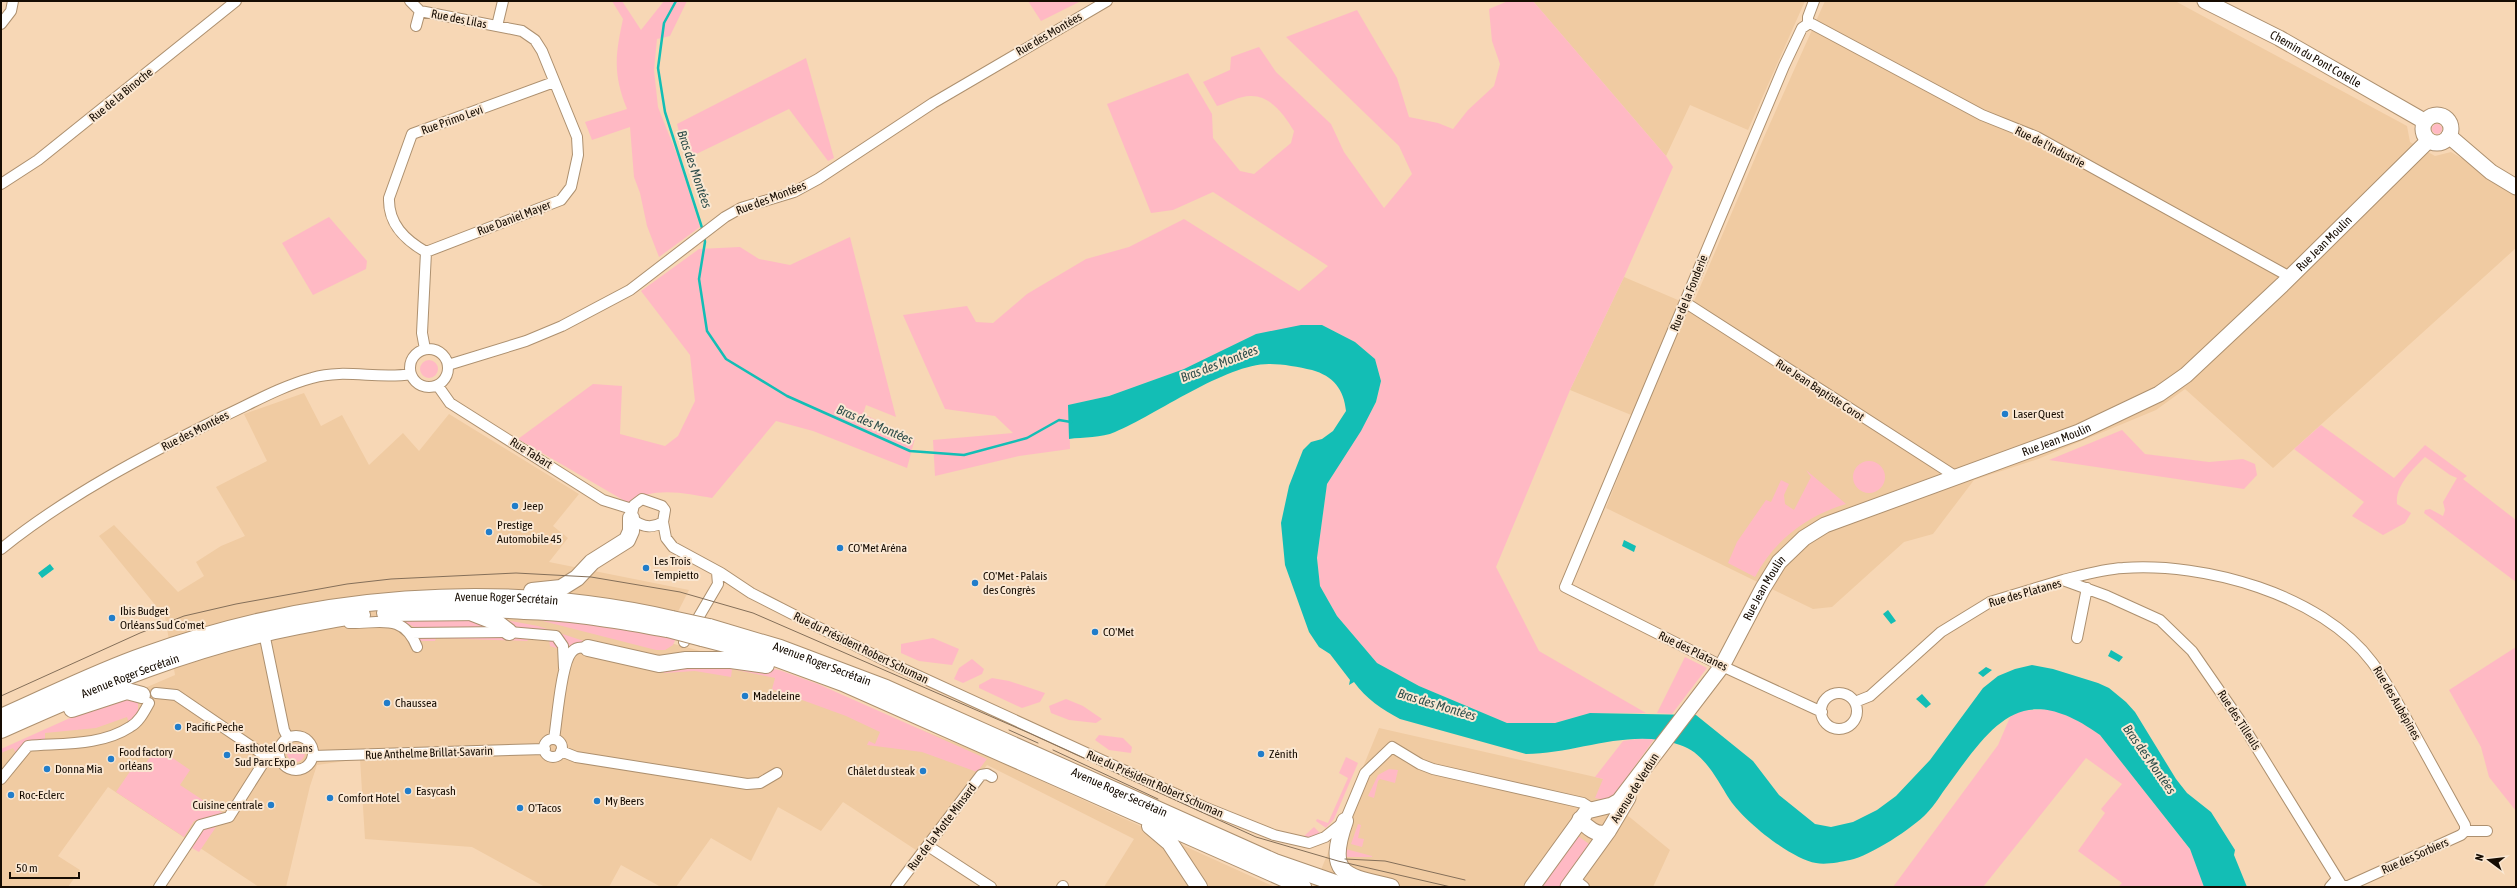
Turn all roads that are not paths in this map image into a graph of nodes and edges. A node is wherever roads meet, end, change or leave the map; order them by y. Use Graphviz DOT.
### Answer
graph roads {
  1 [pos="13,1"];
  2 [pos="236,1"];
  3 [pos="410,1"];
  4 [pos="503,1"];
  5 [pos="1107,1"];
  6 [pos="1814,1"];
  7 [pos="2205,1"];
  8 [pos="420,11"];
  9 [pos="1,24"];
  10 [pos="1808,24"];
  11 [pos="416,26"];
  12 [pos="497,26"];
  13 [pos="554,82"];
  14 [pos="2424,122"];
  15 [pos="2449,136"];
  16 [pos="2428,141"];
  17 [pos="1,184"];
  18 [pos="2516,187"];
  19 [pos="426,252"];
  20 [pos="2290,277"];
  21 [pos="1686,303"];
  22 [pos="426,349"];
  23 [pos="448,365"];
  24 [pos="411,374"];
  25 [pos="438,386"];
  26 [pos="1955,476"];
  27 [pos="632,514"];
  28 [pos="663,522"];
  29 [pos="1,549"];
  30 [pos="717,572"];
  31 [pos="2063,580"];
  32 [pos="1565,588"];
  33 [pos="2087,588"];
  34 [pos="2107,596"];
  35 [pos="392,601"];
  36 [pos="469,612"];
  37 [pos="321,622"];
  38 [pos="670,624"];
  39 [pos="262,626"];
  40 [pos="509,632"];
  41 [pos="706,632"];
  42 [pos="410,633"];
  43 [pos="2078,638"];
  44 [pos="684,642"];
  45 [pos="417,647"];
  46 [pos="588,648"];
  47 [pos="1722,666"];
  48 [pos="564,668"];
  49 [pos="149,697"];
  50 [pos="1855,702"];
  51 [pos="1686,712"];
  52 [pos="1822,712"];
  53 [pos="1,717"];
  54 [pos="1,730"];
  55 [pos="288,738"];
  56 [pos="1,739"];
  57 [pos="554,739"];
  58 [pos="1661,746"];
  59 [pos="545,749"];
  60 [pos="990,749"];
  61 [pos="561,751"];
  62 [pos="273,756"];
  63 [pos="313,756"];
  64 [pos="777,773"];
  65 [pos="992,777"];
  66 [pos="1,779"];
  67 [pos="1571,802"];
  68 [pos="1593,808"];
  69 [pos="1126,810"];
  70 [pos="1580,819"];
  71 [pos="1345,821"];
  72 [pos="1609,829"];
  73 [pos="2465,830"];
  74 [pos="2487,831"];
  75 [pos="928,846"];
  76 [pos="2340,882"];
  77 [pos="1575,884"];
  78 [pos="159,887"];
  79 [pos="896,887"];
  80 [pos="991,887"];
  81 [pos="1199,887"];
  82 [pos="1303,887"];
  83 [pos="1347,887"];
  84 [pos="1391,887"];
  85 [pos="1532,887"];
  86 [pos="2330,887"];
  1 -- 9 [label="street"];
  2 -- 17 [label="street, Rue de la Binoche"];
  3 -- 8 [label="street, Rue des Lilas"];
  4 -- 12 [label="street"];
  5 -- 23 [label="street, Rue des Montées"];
  6 -- 10 [label="street, Rue de la Fonderie"];
  7 -- 14 [label="street, Chemin du Pont Cotelle"];
  8 -- 11 [label="street, Rue des Lilas"];
  8 -- 12 [label="street, Rue des Lilas"];
  10 -- 20 [label="street, Rue de l'Industrie"];
  10 -- 21 [label="street, Rue de la Fonderie"];
  12 -- 13 [label="street, Rue Daniel Mayer"];
  13 -- 19 [label="street, Rue Daniel Mayer"];
  13 -- 19 [label="street, Rue Primo Levi"];
  14 -- 15 [label="street"];
  14 -- 16 [label="street"];
  15 -- 16 [label="street"];
  15 -- 18 [label="street"];
  16 -- 20 [label="street, Rue Jean Moulin"];
  19 -- 22 [label="street"];
  20 -- 26 [label="street, Rue Jean Moulin"];
  21 -- 26 [label="street, Rue Jean Baptiste Corot"];
  21 -- 32 [label="street, Rue de la Fonderie"];
  22 -- 23 [label="street"];
  22 -- 24 [label="street"];
  23 -- 25 [label="street"];
  24 -- 25 [label="street"];
  24 -- 29 [label="street, Rue des Montées"];
  25 -- 27 [label="street, Rue Tabart"];
  26 -- 47 [label="street, Rue Jean Moulin"];
  27 -- 28 [label="street"];
  27 -- 28 [label="street"];
  27 -- 35 [label="main road"];
  28 -- 30 [label="street"];
  30 -- 44 [label="street"];
  30 -- 71 [label="street, Rue du Président Robert Schuman"];
  31 -- 33 [label="street, Rue des Platanes"];
  31 -- 50 [label="street, Rue des Platanes"];
  31 -- 73 [label="street, Rue des Aubépines"];
  32 -- 47 [label="street, Rue des Platanes"];
  33 -- 34 [label="street, Rue des Platanes"];
  33 -- 43 [label="street"];
  34 -- 76 [label="street, Rue des Tilleuls"];
  35 -- 38 [label="main road, Avenue Roger Secrétain"];
  35 -- 39 [label="main road, Avenue Roger Secrétain"];
  36 -- 37 [label="main road, Avenue Roger Secrétain"];
  36 -- 38 [label="main road, Avenue Roger Secrétain"];
  36 -- 40 [label="main road"];
  37 -- 39 [label="main road, Avenue Roger Secrétain"];
  37 -- 42 [label="street, Avenue Roger Secrétain"];
  38 -- 41 [label="main road, Avenue Roger Secrétain, bridge"];
  39 -- 53 [label="main road, Avenue Roger Secrétain"];
  39 -- 54 [label="main road, Avenue Roger Secrétain"];
  39 -- 55 [label="street"];
  40 -- 42 [label="street"];
  40 -- 48 [label="street"];
  41 -- 60 [label="main road, Avenue Roger Secrétain"];
  41 -- 83 [label="main road, Avenue Roger Secrétain"];
  42 -- 45 [label="street"];
  46 -- 48 [label="street"];
  46 -- 60 [label="main road"];
  47 -- 51 [label="street, Rue Jean Moulin"];
  47 -- 52 [label="street, Rue des Platanes"];
  48 -- 57 [label="street"];
  49 -- 56 [label="main road"];
  49 -- 62 [label="street"];
  49 -- 66 [label="street"];
  50 -- 52 [label="street"];
  50 -- 52 [label="street, Rue des Platanes"];
  51 -- 58 [label="street, Avenue de Verdun"];
  55 -- 62 [label="street"];
  55 -- 63 [label="street"];
  57 -- 59 [label="street"];
  57 -- 61 [label="street"];
  58 -- 68 [label="street, Avenue de Verdun"];
  58 -- 72 [label="street, Avenue de Verdun"];
  59 -- 61 [label="street"];
  59 -- 63 [label="street, Rue Anthelme Brillat-Savarin"];
  60 -- 69 [label="main road, Avenue Roger Secrétain"];
  61 -- 64 [label="street"];
  62 -- 63 [label="street"];
  62 -- 78 [label="street"];
  65 -- 75 [label="street, Rue de la Motte Minsard"];
  67 -- 68 [label="street, Rue du Président Robert Schuman"];
  67 -- 70 [label="street"];
  67 -- 71 [label="street, Rue du Président Robert Schuman"];
  68 -- 70 [label="street, Avenue de Verdun"];
  68 -- 72 [label="street, Avenue de Verdun"];
  69 -- 81 [label="main road"];
  69 -- 82 [label="main road, Avenue Roger Secrétain"];
  70 -- 72 [label="street, Avenue de Verdun"];
  70 -- 85 [label="street, Avenue de Verdun"];
  71 -- 84 [label="main road"];
  72 -- 77 [label="street, Avenue de Verdun"];
  73 -- 74 [label="street"];
  73 -- 76 [label="street, Rue des Sorbiers"];
  75 -- 79 [label="street, Rue de la Motte Minsard"];
  75 -- 80 [label="street"];
  76 -- 86 [label="street"];
}
